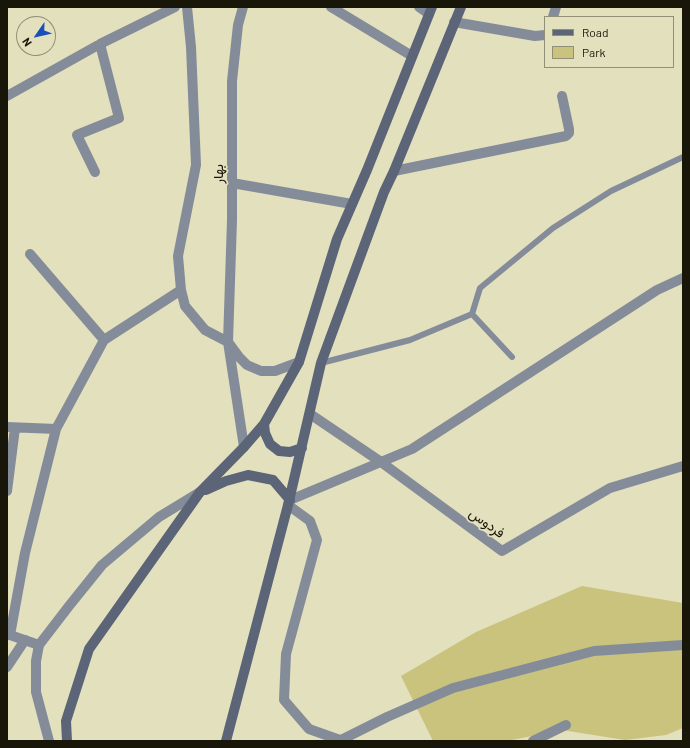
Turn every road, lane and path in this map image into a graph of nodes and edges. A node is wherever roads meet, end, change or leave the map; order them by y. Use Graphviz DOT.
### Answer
graph roads {
  1 [pos="175,7"];
  2 [pos="187,7"];
  3 [pos="243,7"];
  4 [pos="331,7"];
  5 [pos="419,7"];
  6 [pos="461,7"];
  7 [pos="431,10"];
  8 [pos="454,22"];
  9 [pos="544,35"];
  10 [pos="100,44"];
  11 [pos="412,56"];
  12 [pos="7,96"];
  13 [pos="562,96"];
  14 [pos="683,157"];
  15 [pos="394,171"];
  16 [pos="95,172"];
  17 [pos="232,183"];
  18 [pos="352,204"];
  19 [pos="30,254"];
  20 [pos="683,278"];
  21 [pos="181,290"];
  22 [pos="472,314"];
  23 [pos="104,340"];
  24 [pos="228,342"];
  25 [pos="512,356"];
  26 [pos="299,362"];
  27 [pos="321,363"];
  28 [pos="310,414"];
  29 [pos="264,424"];
  30 [pos="11,427"];
  31 [pos="56,429"];
  32 [pos="244,447"];
  33 [pos="302,448"];
  34 [pos="381,462"];
  35 [pos="683,466"];
  36 [pos="7,491"];
  37 [pos="200,492"];
  38 [pos="289,502"];
  39 [pos="9,635"];
  40 [pos="25,640"];
  41 [pos="39,645"];
  42 [pos="683,645"];
  43 [pos="7,667"];
  44 [pos="566,725"];
  45 [pos="49,741"];
  46 [pos="67,741"];
  47 [pos="226,741"];
  48 [pos="339,741"];
  49 [pos="533,741"];
  1 -- 10 [label="street"];
  2 -- 21 [label="street"];
  3 -- 17 [label="street, بهار"];
  4 -- 11 [label="street"];
  5 -- 7 [label="street"];
  6 -- 8 [label="main road"];
  7 -- 11 [label="main road"];
  8 -- 9 [label="street"];
  8 -- 15 [label="main road"];
  10 -- 12 [label="street"];
  10 -- 16 [label="street"];
  11 -- 18 [label="main road"];
  13 -- 15 [label="street"];
  14 -- 22 [label="lane"];
  15 -- 27 [label="main road"];
  17 -- 18 [label="street"];
  17 -- 24 [label="street, بهار"];
  18 -- 26 [label="main road"];
  19 -- 23 [label="street"];
  20 -- 34 [label="street"];
  21 -- 23 [label="street"];
  21 -- 24 [label="street"];
  22 -- 25 [label="lane"];
  22 -- 27 [label="lane"];
  23 -- 31 [label="street"];
  24 -- 26 [label="street"];
  24 -- 32 [label="street, بهار"];
  26 -- 29 [label="main road"];
  27 -- 28 [label="main road"];
  28 -- 33 [label="main road"];
  28 -- 34 [label="street, فردوس"];
  29 -- 32 [label="main road"];
  29 -- 33 [label="main road"];
  30 -- 31 [label="street"];
  30 -- 36 [label="street"];
  31 -- 39 [label="street"];
  32 -- 37 [label="main road"];
  33 -- 38 [label="main road"];
  34 -- 35 [label="street, فردوس"];
  34 -- 38 [label="street"];
  37 -- 38 [label="main road"];
  37 -- 41 [label="street"];
  37 -- 46 [label="main road"];
  38 -- 47 [label="main road"];
  38 -- 48 [label="street"];
  39 -- 40 [label="street"];
  40 -- 41 [label="street"];
  40 -- 43 [label="street"];
  41 -- 45 [label="street"];
  42 -- 48 [label="street"];
  44 -- 49 [label="street"];
}
